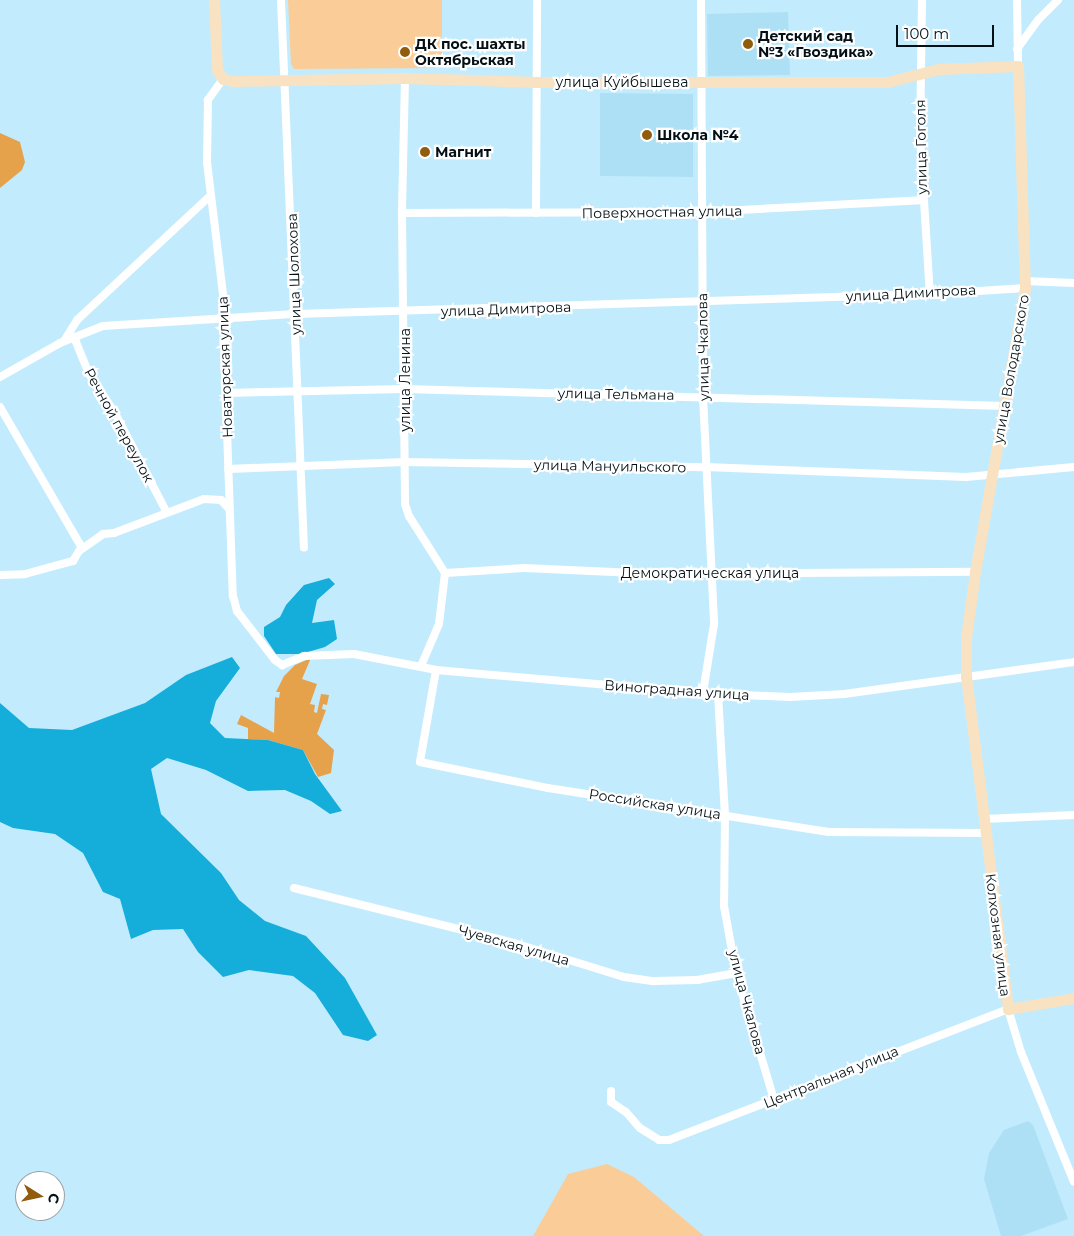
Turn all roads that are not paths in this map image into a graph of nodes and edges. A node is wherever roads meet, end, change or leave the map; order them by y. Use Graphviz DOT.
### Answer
graph roads {
  1 [pos="214,0"];
  2 [pos="281,0"];
  3 [pos="538,0"];
  4 [pos="701,0"];
  5 [pos="922,0"];
  6 [pos="1017,0"];
  7 [pos="1058,0"];
  8 [pos="1018,49"];
  9 [pos="1018,66"];
  10 [pos="920,73"];
  11 [pos="405,78"];
  12 [pos="223,79"];
  13 [pos="286,80"];
  14 [pos="700,81"];
  15 [pos="536,82"];
  16 [pos="210,196"];
  17 [pos="922,200"];
  18 [pos="702,212"];
  19 [pos="402,213"];
  20 [pos="536,213"];
  21 [pos="1074,283"];
  22 [pos="1025,285"];
  23 [pos="930,294"];
  24 [pos="702,302"];
  25 [pos="404,312"];
  26 [pos="296,314"];
  27 [pos="226,318"];
  28 [pos="74,337"];
  29 [pos="64,341"];
  30 [pos="0,377"];
  31 [pos="405,389"];
  32 [pos="299,391"];
  33 [pos="226,392"];
  34 [pos="703,396"];
  35 [pos="1005,406"];
  36 [pos="0,407"];
  37 [pos="405,462"];
  38 [pos="303,466"];
  39 [pos="705,467"];
  40 [pos="1074,467"];
  41 [pos="228,469"];
  42 [pos="993,476"];
  43 [pos="229,509"];
  44 [pos="166,511"];
  45 [pos="82,548"];
  46 [pos="304,548"];
  47 [pos="975,572"];
  48 [pos="445,573"];
  49 [pos="713,574"];
  50 [pos="0,575"];
  51 [pos="1074,662"];
  52 [pos="282,665"];
  53 [pos="421,666"];
  54 [pos="436,670"];
  55 [pos="966,676"];
  56 [pos="702,693"];
  57 [pos="718,694"];
  58 [pos="725,815"];
  59 [pos="1074,815"];
  60 [pos="984,819"];
  61 [pos="985,833"];
  62 [pos="294,888"];
  63 [pos="736,972"];
  64 [pos="1074,998"];
  65 [pos="1008,1009"];
  66 [pos="611,1091"];
  67 [pos="774,1100"];
  68 [pos="1074,1182"];
  1 -- 12 [label="street"];
  2 -- 13 [label="street, улица Шолохова"];
  3 -- 15 [label="street"];
  4 -- 14 [label="street, улица Чкалова"];
  5 -- 10 [label="street, улица Гоголя"];
  6 -- 8 [label="street, улица Володарского"];
  7 -- 8 [label="street"];
  8 -- 9 [label="street, улица Володарского"];
  9 -- 10 [label="street, улица Куйбышева"];
  9 -- 22 [label="street, улица Володарского"];
  10 -- 14 [label="street, улица Куйбышева"];
  10 -- 17 [label="street, улица Гоголя"];
  11 -- 13 [label="street, улица Куйбышева"];
  11 -- 15 [label="street, улица Куйбышева"];
  11 -- 19 [label="street, улица Ленина"];
  12 -- 13 [label="street, улица Куйбышева"];
  12 -- 16 [label="street, Новаторская улица"];
  13 -- 26 [label="street, улица Шолохова"];
  14 -- 15 [label="street, улица Куйбышева"];
  14 -- 18 [label="street, улица Чкалова"];
  15 -- 20 [label="street"];
  16 -- 27 [label="street, Новаторская улица"];
  16 -- 29 [label="street"];
  17 -- 18 [label="street, Поверхностная улица"];
  17 -- 23 [label="street, улица Гоголя"];
  18 -- 20 [label="street, Поверхностная улица"];
  18 -- 24 [label="street, улица Чкалова"];
  19 -- 20 [label="street, Поверхностная улица"];
  19 -- 25 [label="street, улица Ленина"];
  21 -- 22 [label="street, улица Димитрова"];
  22 -- 23 [label="street, улица Димитрова"];
  22 -- 35 [label="street, улица Володарского"];
  23 -- 24 [label="street, улица Димитрова"];
  24 -- 25 [label="street, улица Димитрова"];
  24 -- 34 [label="street, улица Чкалова"];
  25 -- 26 [label="street, улица Димитрова"];
  25 -- 31 [label="street, улица Ленина"];
  26 -- 27 [label="street, улица Димитрова"];
  26 -- 32 [label="street, улица Шолохова"];
  27 -- 28 [label="street, улица Димитрова"];
  27 -- 33 [label="street, Новаторская улица"];
  28 -- 29 [label="street, улица Димитрова"];
  28 -- 44 [label="street, Речной переулок"];
  29 -- 30 [label="street, улица Димитрова"];
  31 -- 32 [label="street, улица Тельмана"];
  31 -- 34 [label="street, улица Тельмана"];
  31 -- 37 [label="street, улица Ленина"];
  32 -- 33 [label="street, улица Тельмана"];
  32 -- 38 [label="street, улица Шолохова"];
  33 -- 41 [label="street, Новаторская улица"];
  34 -- 35 [label="street, улица Тельмана"];
  34 -- 39 [label="street, улица Чкалова"];
  35 -- 42 [label="street, улица Володарского"];
  36 -- 45 [label="street"];
  37 -- 38 [label="street, улица Мануильского"];
  37 -- 39 [label="street, улица Мануильского"];
  37 -- 48 [label="street, улица Ленина"];
  38 -- 41 [label="street, улица Мануильского"];
  38 -- 46 [label="street, улица Шолохова"];
  39 -- 42 [label="street, улица Мануильского"];
  39 -- 49 [label="street, улица Чкалова"];
  40 -- 42 [label="street, улица Мануильского"];
  41 -- 43 [label="street, Новаторская улица"];
  42 -- 47 [label="street, улица Володарского"];
  43 -- 44 [label="street"];
  43 -- 52 [label="street, Новаторская улица"];
  44 -- 45 [label="street"];
  45 -- 50 [label="street"];
  47 -- 49 [label="street, Демократическая улица"];
  47 -- 55 [label="street, улица Володарского"];
  48 -- 49 [label="street, Демократическая улица"];
  48 -- 53 [label="street"];
  49 -- 56 [label="street, улица Чкалова"];
  51 -- 55 [label="street, Виноградная улица"];
  52 -- 53 [label="street, Виноградная улица"];
  53 -- 54 [label="street, Виноградная улица"];
  54 -- 56 [label="street, Виноградная улица"];
  54 -- 58 [label="street, Российская улица"];
  55 -- 57 [label="street, Виноградная улица"];
  55 -- 60 [label="street, Колхозная улица"];
  56 -- 57 [label="street, Виноградная улица"];
  57 -- 58 [label="street, улица Чкалова"];
  58 -- 61 [label="street, Российская улица"];
  58 -- 63 [label="street, улица Чкалова"];
  59 -- 60 [label="street"];
  60 -- 61 [label="street, Колхозная улица"];
  61 -- 65 [label="street, Колхозная улица"];
  62 -- 63 [label="street, Чуевская улица"];
  63 -- 67 [label="street, улица Чкалова"];
  64 -- 65 [label="street, Центральная улица"];
  65 -- 67 [label="street, Центральная улица"];
  65 -- 68 [label="street, Колхозная улица"];
  66 -- 67 [label="street, Центральная улица"];
}
